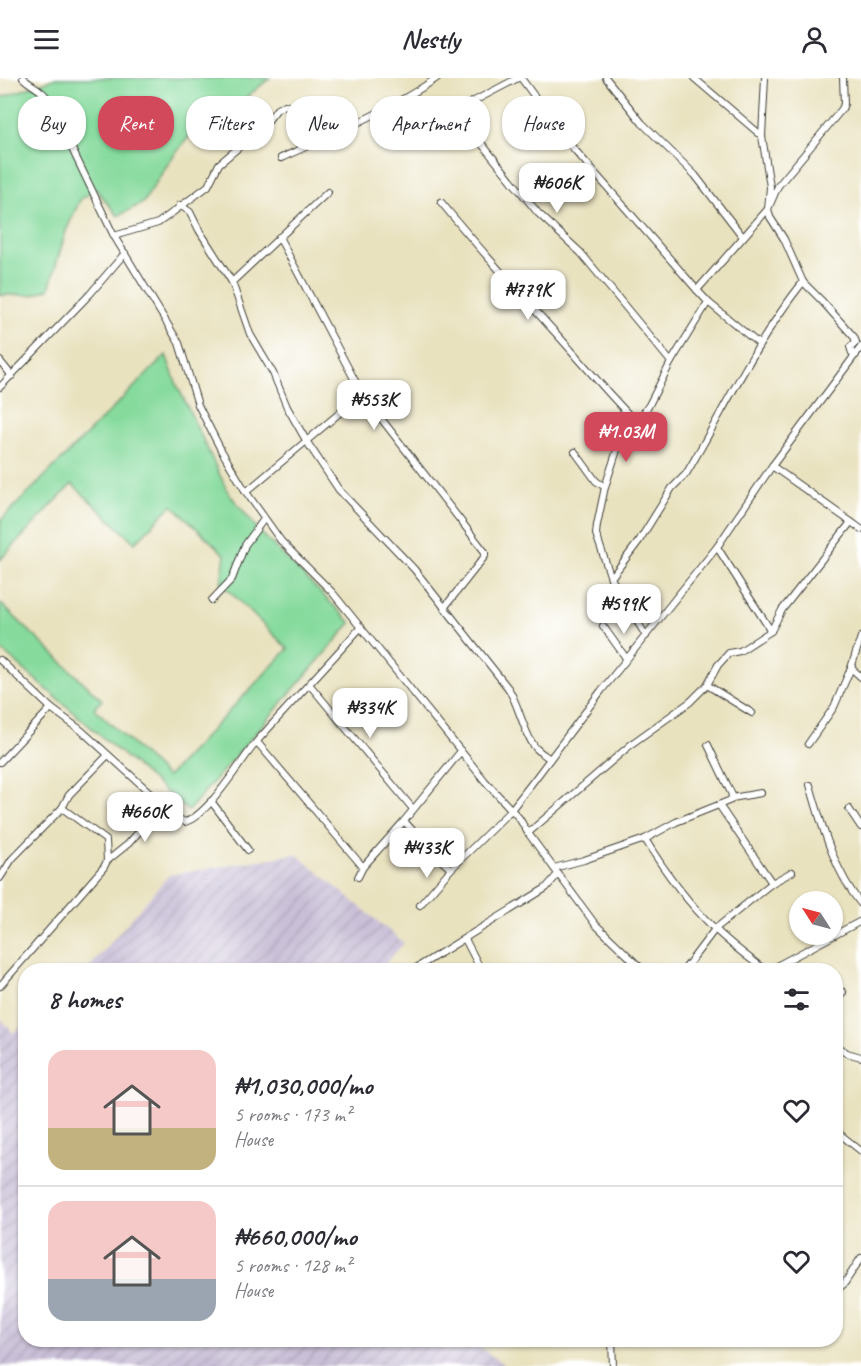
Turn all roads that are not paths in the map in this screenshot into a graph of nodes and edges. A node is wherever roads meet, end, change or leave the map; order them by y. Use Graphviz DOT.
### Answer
graph roads {
  1 [pos="23,78"];
  2 [pos="437,78"];
  3 [pos="519,78"];
  4 [pos="606,78"];
  5 [pos="694,78"];
  6 [pos="765,78"];
  7 [pos="843,78"];
  8 [pos="286,105"];
  9 [pos="358,121"];
  10 [pos="762,136"];
  11 [pos="298,150"];
  12 [pos="280,158"];
  13 [pos="328,192"];
  14 [pos="441,202"];
  15 [pos="180,205"];
  16 [pos="768,209"];
  17 [pos="112,233"];
  18 [pos="279,237"];
  19 [pos="742,237"];
  20 [pos="125,253"];
  21 [pos="232,282"];
  22 [pos="803,282"];
  23 [pos="697,290"];
  24 [pos="708,302"];
  25 [pos="759,344"];
  26 [pos="861,347"];
  27 [pos="856,355"];
  28 [pos="0,361"];
  29 [pos="671,362"];
  30 [pos="12,376"];
  31 [pos="0,387"];
  32 [pos="362,394"];
  33 [pos="636,422"];
  34 [pos="307,442"];
  35 [pos="575,452"];
  36 [pos="772,466"];
  37 [pos="605,487"];
  38 [pos="246,492"];
  39 [pos="264,519"];
  40 [pos="851,522"];
  41 [pos="861,529"];
  42 [pos="717,547"];
  43 [pos="611,578"];
  44 [pos="212,600"];
  45 [pos="444,608"];
  46 [pos="603,626"];
  47 [pos="361,627"];
  48 [pos="771,631"];
  49 [pos="646,636"];
  50 [pos="861,637"];
  51 [pos="626,658"];
  52 [pos="0,660"];
  53 [pos="851,668"];
  54 [pos="861,677"];
  55 [pos="309,684"];
  56 [pos="707,685"];
  57 [pos="51,708"];
  58 [pos="752,713"];
  59 [pos="257,741"];
  60 [pos="808,744"];
  61 [pos="708,745"];
  62 [pos="461,751"];
  63 [pos="107,756"];
  64 [pos="550,759"];
  65 [pos="0,762"];
  66 [pos="810,785"];
  67 [pos="761,793"];
  68 [pos="732,798"];
  69 [pos="211,801"];
  70 [pos="163,805"];
  71 [pos="719,805"];
  72 [pos="62,808"];
  73 [pos="413,809"];
  74 [pos="849,809"];
  75 [pos="511,810"];
  76 [pos="404,821"];
  77 [pos="861,827"];
  78 [pos="528,833"];
  79 [pos="645,839"];
  80 [pos="248,850"];
  81 [pos="107,861"];
  82 [pos="363,867"];
  83 [pos="451,869"];
  84 [pos="556,871"];
  85 [pos="792,872"];
  86 [pos="358,877"];
  87 [pos="0,878"];
  88 [pos="772,883"];
  89 [pos="861,904"];
  90 [pos="420,905"];
  91 [pos="861,921"];
  92 [pos="715,929"];
  93 [pos="465,939"];
  94 [pos="632,961"];
  95 [pos="20,963"];
  96 [pos="424,963"];
  97 [pos="478,963"];
  98 [pos="634,963"];
  99 [pos="689,963"];
  100 [pos="758,963"];
  101 [pos="780,963"];
  102 [pos="18,965"];
  103 [pos="0,986"];
  104 [pos="843,1050"];
  105 [pos="861,1057"];
  106 [pos="844,1138"];
  107 [pos="861,1151"];
  108 [pos="861,1258"];
  109 [pos="843,1285"];
  110 [pos="613,1347"];
  111 [pos="614,1366"];
  1 -- 17 [label="street"];
  2 -- 9 [label="street"];
  3 -- 23 [label="street"];
  3 -- 29 [label="street"];
  4 -- 19 [label="street"];
  5 -- 10 [label="street"];
  6 -- 10 [label="street"];
  7 -- 16 [label="street"];
  8 -- 15 [label="street"];
  10 -- 16 [label="street"];
  11 -- 12 [label="street"];
  13 -- 18 [label="street"];
  14 -- 33 [label="street"];
  15 -- 17 [label="street"];
  15 -- 21 [label="street"];
  16 -- 19 [label="street"];
  16 -- 22 [label="street"];
  17 -- 20 [label="street"];
  18 -- 21 [label="street"];
  18 -- 32 [label="street"];
  19 -- 23 [label="street"];
  20 -- 30 [label="street"];
  20 -- 38 [label="street"];
  21 -- 34 [label="street"];
  22 -- 25 [label="street"];
  22 -- 27 [label="street"];
  23 -- 24 [label="street"];
  24 -- 25 [label="street"];
  24 -- 29 [label="street"];
  25 -- 43 [label="street"];
  26 -- 27 [label="street"];
  27 -- 36 [label="street"];
  28 -- 30 [label="street"];
  29 -- 33 [label="street"];
  30 -- 31 [label="street"];
  32 -- 34 [label="street"];
  32 -- 45 [label="street"];
  33 -- 37 [label="street"];
  34 -- 38 [label="street"];
  34 -- 45 [label="street"];
  35 -- 37 [label="street"];
  36 -- 40 [label="street"];
  36 -- 42 [label="street"];
  37 -- 43 [label="street"];
  38 -- 39 [label="street"];
  39 -- 44 [label="street"];
  39 -- 47 [label="street"];
  40 -- 41 [label="street"];
  40 -- 48 [label="street"];
  42 -- 48 [label="street"];
  42 -- 49 [label="street"];
  43 -- 49 [label="street"];
  45 -- 64 [label="street"];
  46 -- 51 [label="street"];
  47 -- 55 [label="street"];
  47 -- 62 [label="street"];
  48 -- 56 [label="street"];
  49 -- 51 [label="street"];
  50 -- 53 [label="street"];
  51 -- 64 [label="street"];
  52 -- 57 [label="street"];
  53 -- 54 [label="street"];
  53 -- 60 [label="street"];
  55 -- 59 [label="street"];
  55 -- 73 [label="street"];
  56 -- 58 [label="street"];
  56 -- 78 [label="street"];
  57 -- 63 [label="street"];
  57 -- 65 [label="street"];
  59 -- 69 [label="street"];
  59 -- 82 [label="street"];
  61 -- 68 [label="street"];
  62 -- 73 [label="street"];
  62 -- 75 [label="street"];
  63 -- 70 [label="street"];
  63 -- 72 [label="street"];
  64 -- 75 [label="street"];
  66 -- 89 [label="street"];
  67 -- 68 [label="street"];
  68 -- 71 [label="street"];
  69 -- 70 [label="street"];
  69 -- 80 [label="street"];
  70 -- 81 [label="street"];
  71 -- 79 [label="street"];
  71 -- 88 [label="street"];
  72 -- 81 [label="street"];
  72 -- 87 [label="street"];
  73 -- 76 [label="street"];
  74 -- 77 [label="street"];
  75 -- 78 [label="street"];
  75 -- 83 [label="street"];
  76 -- 82 [label="street"];
  76 -- 83 [label="street"];
  78 -- 84 [label="street"];
  79 -- 84 [label="street"];
  79 -- 92 [label="street"];
  81 -- 95 [label="street"];
  82 -- 86 [label="street"];
  83 -- 90 [label="street"];
  84 -- 93 [label="street"];
  84 -- 94 [label="street"];
  85 -- 88 [label="street"];
  88 -- 92 [label="street"];
  91 -- 101 [label="street"];
  92 -- 99 [label="street"];
  92 -- 100 [label="street"];
  93 -- 96 [label="street"];
  93 -- 97 [label="street"];
  94 -- 98 [label="street"];
  102 -- 103 [label="street"];
  104 -- 105 [label="street"];
  106 -- 107 [label="street"];
  108 -- 109 [label="street"];
  110 -- 111 [label="street"];
}
